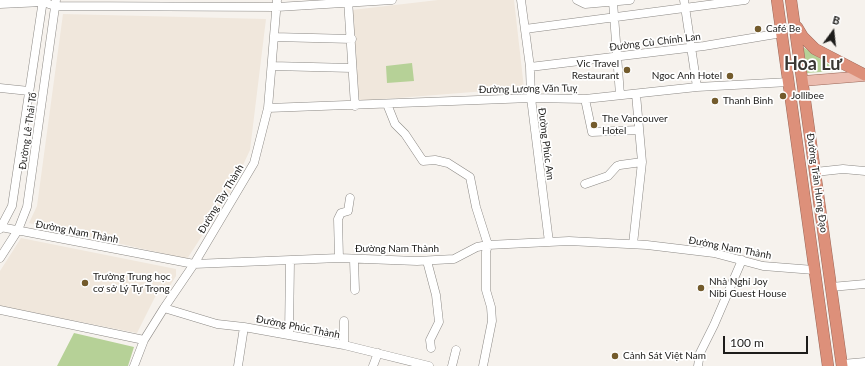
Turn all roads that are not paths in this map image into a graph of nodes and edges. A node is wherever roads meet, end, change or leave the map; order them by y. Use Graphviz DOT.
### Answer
graph roads {
  1 [pos="392,0"];
  2 [pos="522,0"];
  3 [pos="577,0"];
  4 [pos="630,0"];
  5 [pos="745,0"];
  6 [pos="777,0"];
  7 [pos="791,0"];
  8 [pos="43,1"];
  9 [pos="348,2"];
  10 [pos="613,2"];
  11 [pos="56,3"];
  12 [pos="0,4"];
  13 [pos="277,4"];
  14 [pos="684,4"];
  15 [pos="613,18"];
  16 [pos="794,21"];
  17 [pos="525,29"];
  18 [pos="782,33"];
  19 [pos="274,37"];
  20 [pos="352,39"];
  21 [pos="691,47"];
  22 [pos="617,56"];
  23 [pos="272,66"];
  24 [pos="530,67"];
  25 [pos="352,68"];
  26 [pos="865,76"];
  27 [pos="803,81"];
  28 [pos="789,82"];
  29 [pos="697,87"];
  30 [pos="0,88"];
  31 [pos="29,91"];
  32 [pos="636,94"];
  33 [pos="620,95"];
  34 [pos="530,98"];
  35 [pos="585,99"];
  36 [pos="387,104"];
  37 [pos="355,106"];
  38 [pos="268,108"];
  39 [pos="639,130"];
  40 [pos="21,146"];
  41 [pos="36,149"];
  42 [pos="642,162"];
  43 [pos="865,171"];
  44 [pos="815,172"];
  45 [pos="585,184"];
  46 [pos="350,198"];
  47 [pos="0,228"];
  48 [pos="18,230"];
  49 [pos="548,242"];
  50 [pos="632,244"];
  51 [pos="488,245"];
  52 [pos="0,258"];
  53 [pos="339,258"];
  54 [pos="290,260"];
  55 [pos="354,260"];
  56 [pos="742,260"];
  57 [pos="427,261"];
  58 [pos="194,264"];
  59 [pos="814,270"];
  60 [pos="865,284"];
  61 [pos="831,287"];
  62 [pos="355,290"];
  63 [pos="164,308"];
  64 [pos="0,310"];
  65 [pos="344,321"];
  66 [pos="244,327"];
  67 [pos="289,335"];
  68 [pos="144,340"];
  69 [pos="344,345"];
  70 [pos="431,348"];
  71 [pos="456,350"];
  72 [pos="378,353"];
  73 [pos="865,362"];
  74 [pos="842,365"];
  75 [pos="134,366"];
  76 [pos="238,366"];
  77 [pos="373,366"];
  78 [pos="429,366"];
  79 [pos="452,366"];
  80 [pos="483,366"];
  81 [pos="698,366"];
  82 [pos="827,366"];
  1 -- 9 [label="street"];
  2 -- 17 [label="street, Đường Phúc Am"];
  3 -- 10 [label="street"];
  4 -- 10 [label="street"];
  5 -- 14 [label="street"];
  6 -- 18 [label="highway, Đường Trân Hưng Đạo"];
  7 -- 16 [label="highway, Đường Trân Hưng Đạo"];
  8 -- 11 [label="street"];
  8 -- 12 [label="street"];
  8 -- 31 [label="street, Đường Lê Thái Tổ"];
  9 -- 13 [label="street"];
  9 -- 20 [label="street"];
  10 -- 15 [label="street"];
  11 -- 13 [label="street"];
  11 -- 41 [label="street, Đường Lê Thái Tổ"];
  13 -- 19 [label="street, Đường Tây Thành"];
  14 -- 15 [label="street"];
  14 -- 21 [label="street"];
  15 -- 17 [label="street"];
  15 -- 22 [label="street"];
  16 -- 26 [label="highway"];
  16 -- 27 [label="highway, Đường Trân Hưng Đạo"];
  17 -- 24 [label="street, Đường Phúc Am"];
  18 -- 21 [label="street, Đường Cù Chính Lan"];
  18 -- 28 [label="highway, Đường Trân Hưng Đạo"];
  19 -- 20 [label="street"];
  19 -- 23 [label="street, Đường Tây Thành"];
  20 -- 25 [label="street"];
  21 -- 22 [label="street, Đường Cù Chính Lan"];
  21 -- 29 [label="street"];
  22 -- 24 [label="street, Đường Cù Chính Lan"];
  22 -- 33 [label="street"];
  23 -- 25 [label="street"];
  23 -- 38 [label="street, Đường Tây Thành"];
  24 -- 34 [label="street, Đường Phúc Am"];
  25 -- 37 [label="street"];
  26 -- 27 [label="main road"];
  27 -- 28 [label="highway"];
  27 -- 44 [label="highway, Đường Trân Hưng Đạo"];
  28 -- 29 [label="street, Đường Lương Văn Tuỵ"];
  28 -- 59 [label="highway, Đường Trân Hưng Đạo"];
  29 -- 32 [label="street, Đường Lương Văn Tuỵ"];
  30 -- 31 [label="street"];
  31 -- 40 [label="street, Đường Lê Thái Tổ"];
  32 -- 33 [label="street, Đường Lương Văn Tuỵ"];
  32 -- 39 [label="street"];
  33 -- 35 [label="street, Đường Lương Văn Tuỵ"];
  34 -- 35 [label="street, Đường Lương Văn Tuỵ"];
  34 -- 36 [label="street, Đường Lương Văn Tuỵ"];
  34 -- 49 [label="street, Đường Phúc Am"];
  35 -- 39 [label="street"];
  36 -- 37 [label="street, Đường Lương Văn Tuỵ"];
  36 -- 51 [label="street"];
  37 -- 38 [label="street, Đường Lương Văn Tuỵ"];
  38 -- 58 [label="street, Đường Tây Thành"];
  39 -- 42 [label="street"];
  40 -- 41 [label="street"];
  40 -- 47 [label="street, Đường Lê Thái Tổ"];
  41 -- 48 [label="street, Đường Lê Thái Tổ"];
  42 -- 45 [label="street"];
  42 -- 50 [label="street"];
  43 -- 44 [label="street"];
  44 -- 61 [label="highway, Đường Trân Hưng Đạo"];
  46 -- 53 [label="street"];
  47 -- 48 [label="street, Đường Nam Thành"];
  48 -- 52 [label="street, Đường Lê Thái Tổ"];
  48 -- 58 [label="street, Đường Nam Thành"];
  49 -- 50 [label="street, Đường Nam Thành"];
  49 -- 51 [label="street, Đường Nam Thành"];
  50 -- 56 [label="street, Đường Nam Thành"];
  51 -- 57 [label="street, Đường Nam Thành"];
  51 -- 80 [label="street"];
  53 -- 54 [label="street, Đường Nam Thành"];
  53 -- 55 [label="street, Đường Nam Thành"];
  54 -- 58 [label="street, Đường Nam Thành"];
  54 -- 67 [label="street"];
  55 -- 57 [label="street, Đường Nam Thành"];
  55 -- 62 [label="street"];
  56 -- 59 [label="street, Đường Nam Thành"];
  56 -- 81 [label="street"];
  57 -- 70 [label="street"];
  58 -- 63 [label="street, Đường Tây Thành"];
  59 -- 82 [label="highway, Đường Trân Hưng Đạo"];
  60 -- 61 [label="street"];
  61 -- 74 [label="highway, Đường Trân Hưng Đạo"];
  63 -- 66 [label="street, Đường Phúc Thành"];
  63 -- 68 [label="street, Đường Tây Thành"];
  64 -- 68 [label="street"];
  65 -- 69 [label="street"];
  66 -- 67 [label="street, Đường Phúc Thành"];
  66 -- 76 [label="street"];
  67 -- 69 [label="street, Đường Phúc Thành"];
  68 -- 75 [label="street, Đường Tây Thành"];
  69 -- 72 [label="street, Đường Phúc Thành"];
  71 -- 79 [label="street"];
  72 -- 77 [label="street"];
  72 -- 78 [label="street, Đường Phúc Thành"];
  73 -- 74 [label="street"];
  74 -- 82 [label="highway"];
}
